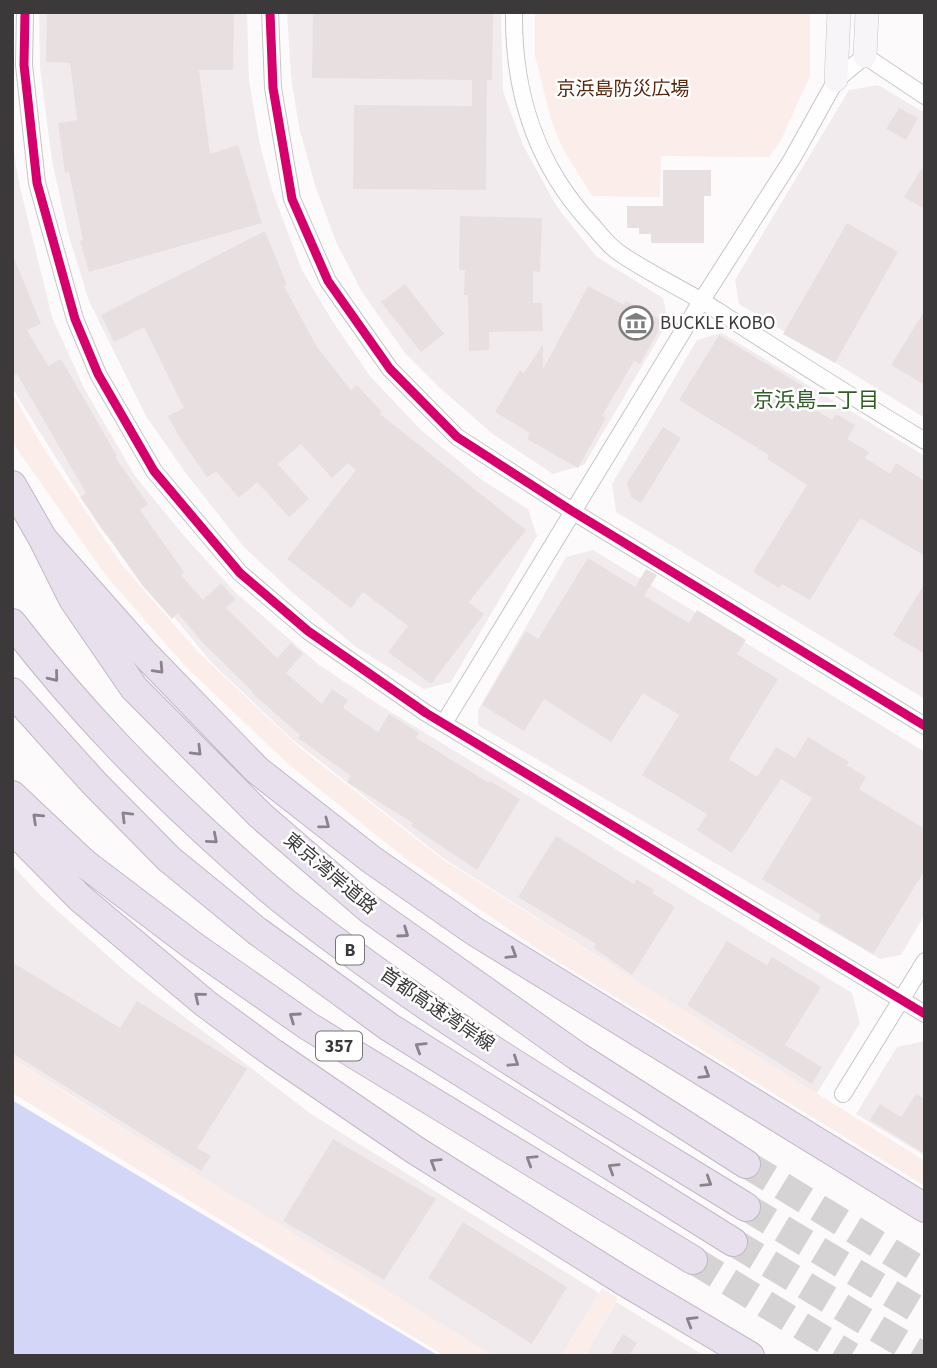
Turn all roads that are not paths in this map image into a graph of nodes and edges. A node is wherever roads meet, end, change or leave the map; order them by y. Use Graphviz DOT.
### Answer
graph roads {
  1 [pos="24,12"];
  2 [pos="270,12"];
  3 [pos="514,12"];
  4 [pos="839,12"];
  5 [pos="867,12"];
  6 [pos="865,55"];
  7 [pos="836,80"];
  8 [pos="925,96"];
  9 [pos="702,300"];
  10 [pos="925,441"];
  11 [pos="12,485"];
  12 [pos="572,511"];
  13 [pos="43,539"];
  14 [pos="12,623"];
  15 [pos="12,692"];
  16 [pos="444,723"];
  17 [pos="925,726"];
  18 [pos="12,795"];
  19 [pos="12,830"];
  20 [pos="925,961"];
  21 [pos="900,1000"];
  22 [pos="925,1014"];
  23 [pos="843,1094"];
  24 [pos="746,1164"];
  25 [pos="746,1207"];
  26 [pos="925,1208"];
  27 [pos="733,1242"];
  28 [pos="693,1260"];
  29 [pos="750,1356"];
  1 -- 16 [label="street"];
  2 -- 12 [label="street"];
  3 -- 9 [label="street"];
  4 -- 7 [label="street"];
  5 -- 6 [label="street"];
  6 -- 7 [label="street"];
  6 -- 8 [label="street"];
  7 -- 9 [label="street"];
  9 -- 10 [label="street"];
  9 -- 12 [label="street"];
  11 -- 13 [label="highway, 東京湾岸道路"];
  12 -- 16 [label="street"];
  12 -- 17 [label="street"];
  13 -- 24 [label="highway, 東京湾岸道路, one-way"];
  13 -- 26 [label="highway, one-way"];
  14 -- 25 [label="highway, 首都高速湾岸線 / B, one-way"];
  27 -- 15 [label="highway, 首都高速湾岸線 / B, one-way"];
  16 -- 21 [label="street"];
  28 -- 18 [label="highway, 357, one-way"];
  29 -- 19 [label="highway, one-way"];
  20 -- 21 [label="street"];
  21 -- 22 [label="street"];
  21 -- 23 [label="street"];
}
